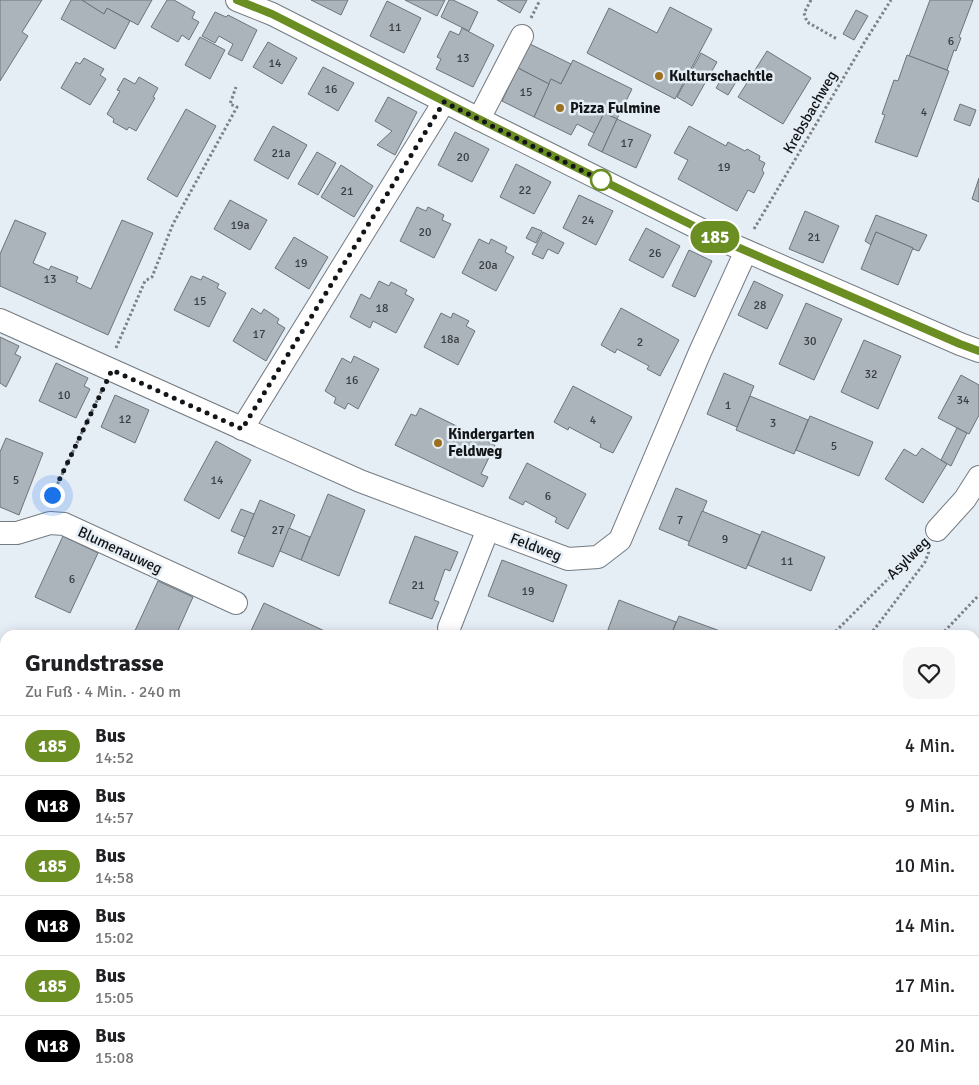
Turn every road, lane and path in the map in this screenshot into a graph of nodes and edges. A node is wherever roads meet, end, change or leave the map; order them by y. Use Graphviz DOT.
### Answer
graph roads {
  1 [pos="237,0"];
  2 [pos="811,0"];
  3 [pos="891,0"];
  4 [pos="522,36"];
  5 [pos="837,39"];
  6 [pos="236,87"];
  7 [pos="444,102"];
  8 [pos="479,119"];
  9 [pos="748,244"];
  10 [pos="0,320"];
  11 [pos="979,351"];
  12 [pos="109,369"];
  13 [pos="242,429"];
  14 [pos="979,477"];
  15 [pos="50,523"];
  16 [pos="488,529"];
  17 [pos="937,530"];
  18 [pos="0,533"];
  19 [pos="979,595"];
  20 [pos="236,603"];
  21 [pos="449,628"];
  22 [pos="837,630"];
  23 [pos="874,630"];
  24 [pos="947,630"];
  1 -- 7 [label="street"];
  2 -- 5 [label="path"];
  3 -- 9 [label="path, Krebsbachweg"];
  4 -- 8 [label="street"];
  6 -- 12 [label="path"];
  7 -- 8 [label="street"];
  7 -- 13 [label="street"];
  8 -- 9 [label="street"];
  9 -- 11 [label="street"];
  9 -- 16 [label="street, Feldweg"];
  10 -- 12 [label="street, Feldweg"];
  12 -- 13 [label="street, Feldweg"];
  12 -- 15 [label="path"];
  13 -- 16 [label="street, Feldweg"];
  14 -- 17 [label="street, Asylweg"];
  15 -- 18 [label="street, Blumenauweg"];
  15 -- 20 [label="street, Blumenauweg"];
  16 -- 21 [label="street"];
  17 -- 22 [label="path, Asylweg"];
  17 -- 23 [label="path"];
  19 -- 24 [label="path"];
}
